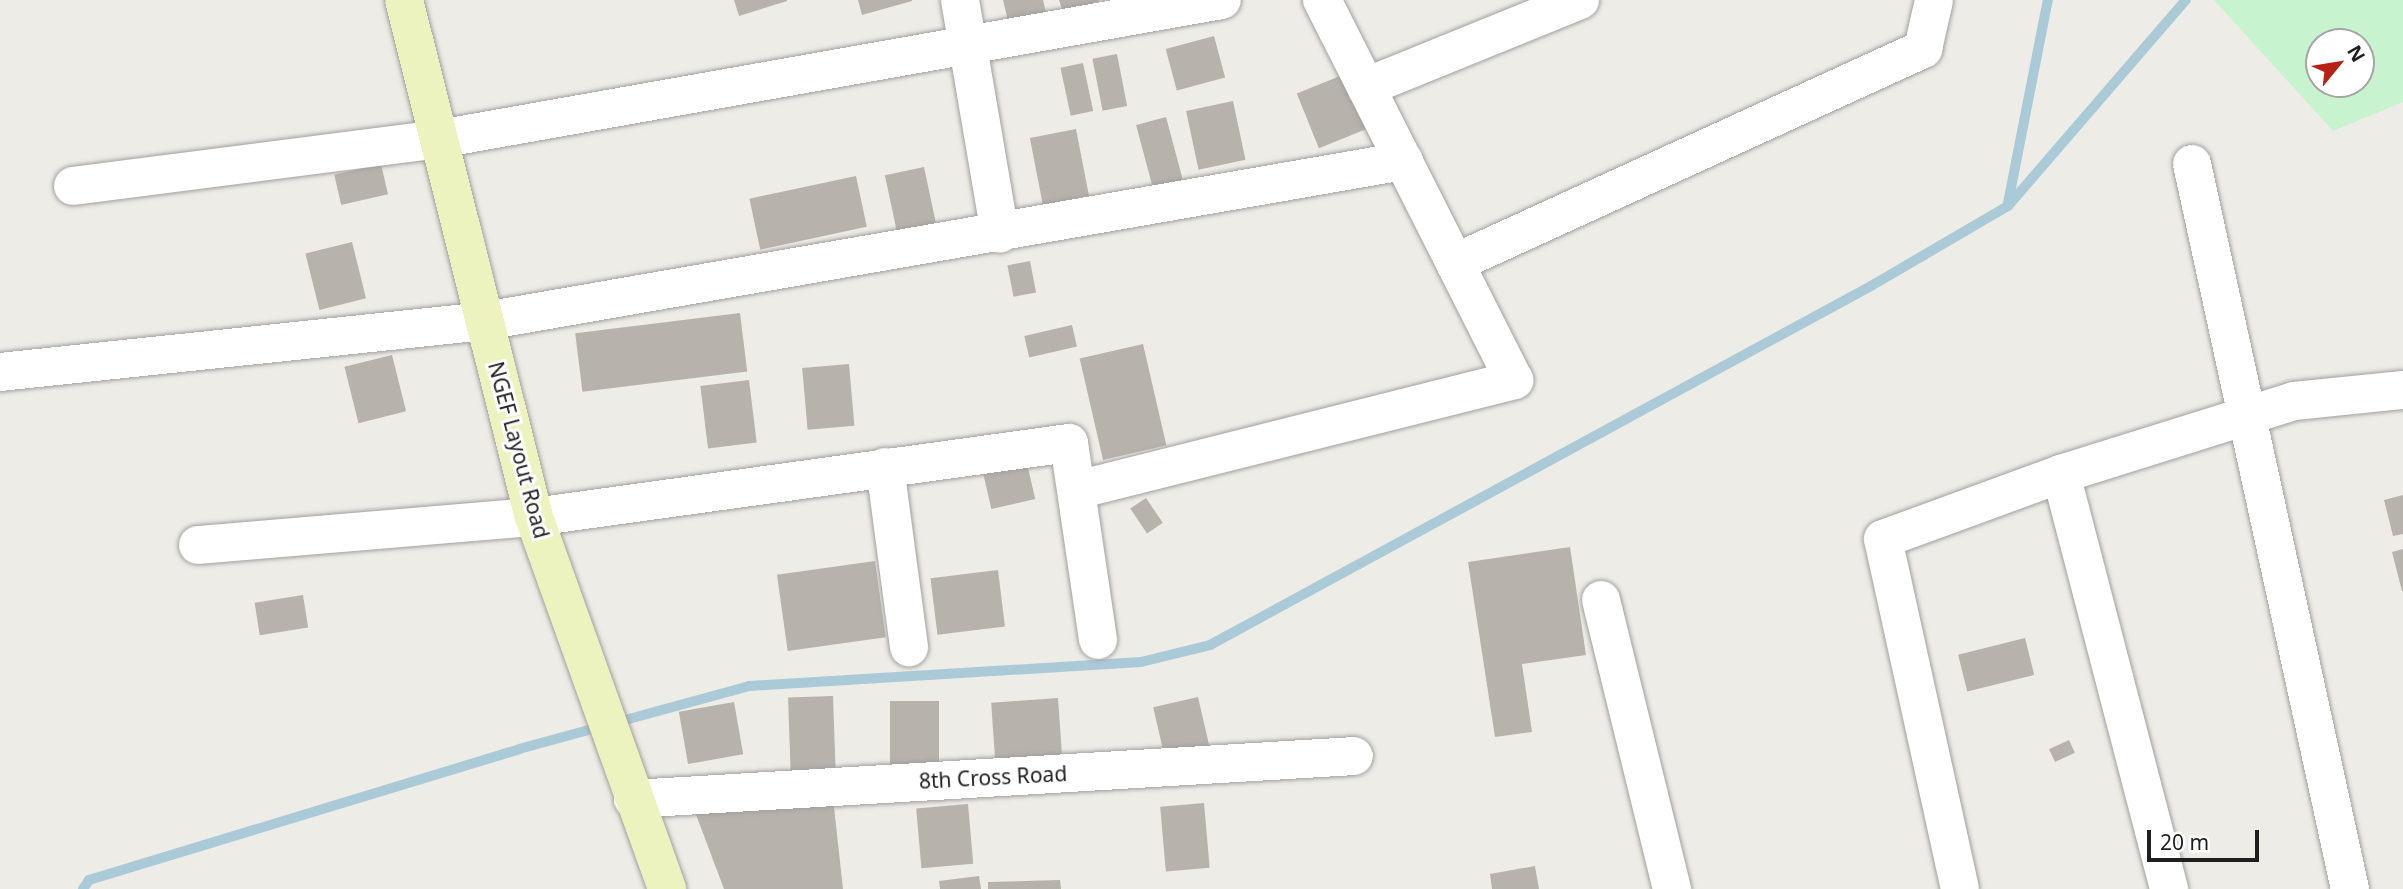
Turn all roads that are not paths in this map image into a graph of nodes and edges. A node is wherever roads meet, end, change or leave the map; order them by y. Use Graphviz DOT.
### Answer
graph roads {
  1 [pos="404,0"];
  2 [pos="960,0"];
  3 [pos="1222,0"];
  4 [pos="1322,0"];
  5 [pos="1580,0"];
  6 [pos="1934,0"];
  7 [pos="970,44"];
  8 [pos="1366,87"];
  9 [pos="439,139"];
  10 [pos="1404,161"];
  11 [pos="2192,164"];
  12 [pos="74,186"];
  13 [pos="1000,234"];
  14 [pos="1455,263"];
  15 [pos="485,321"];
  16 [pos="0,372"];
  17 [pos="2403,390"];
  18 [pos="2245,416"];
  19 [pos="885,467"];
  20 [pos="2061,474"];
  21 [pos="1077,491"];
  22 [pos="534,517"];
  23 [pos="198,545"];
  24 [pos="1601,600"];
  25 [pos="1098,640"];
  26 [pos="909,647"];
  27 [pos="1354,755"];
  28 [pos="633,799"];
  29 [pos="667,889"];
  30 [pos="1672,889"];
  31 [pos="1960,889"];
  32 [pos="2169,889"];
  33 [pos="2350,889"];
  1 -- 9 [label="street, NGEF Layout Road"];
  2 -- 7 [label="street"];
  3 -- 7 [label="street"];
  4 -- 8 [label="street"];
  5 -- 8 [label="street"];
  6 -- 14 [label="street"];
  7 -- 9 [label="street"];
  7 -- 13 [label="street"];
  8 -- 10 [label="street"];
  9 -- 12 [label="street"];
  9 -- 15 [label="street, NGEF Layout Road"];
  10 -- 13 [label="street"];
  10 -- 14 [label="street"];
  11 -- 18 [label="street"];
  13 -- 15 [label="street"];
  14 -- 21 [label="street"];
  15 -- 16 [label="street"];
  15 -- 22 [label="street, NGEF Layout Road"];
  17 -- 18 [label="street"];
  18 -- 20 [label="street"];
  18 -- 33 [label="street"];
  19 -- 21 [label="street"];
  19 -- 22 [label="street"];
  19 -- 26 [label="street"];
  20 -- 31 [label="street"];
  20 -- 32 [label="street"];
  21 -- 25 [label="street"];
  22 -- 23 [label="street"];
  22 -- 28 [label="street, NGEF Layout Road"];
  24 -- 30 [label="street"];
  27 -- 28 [label="street, 8th Cross Road"];
  28 -- 29 [label="street, NGEF Layout Road"];
}
